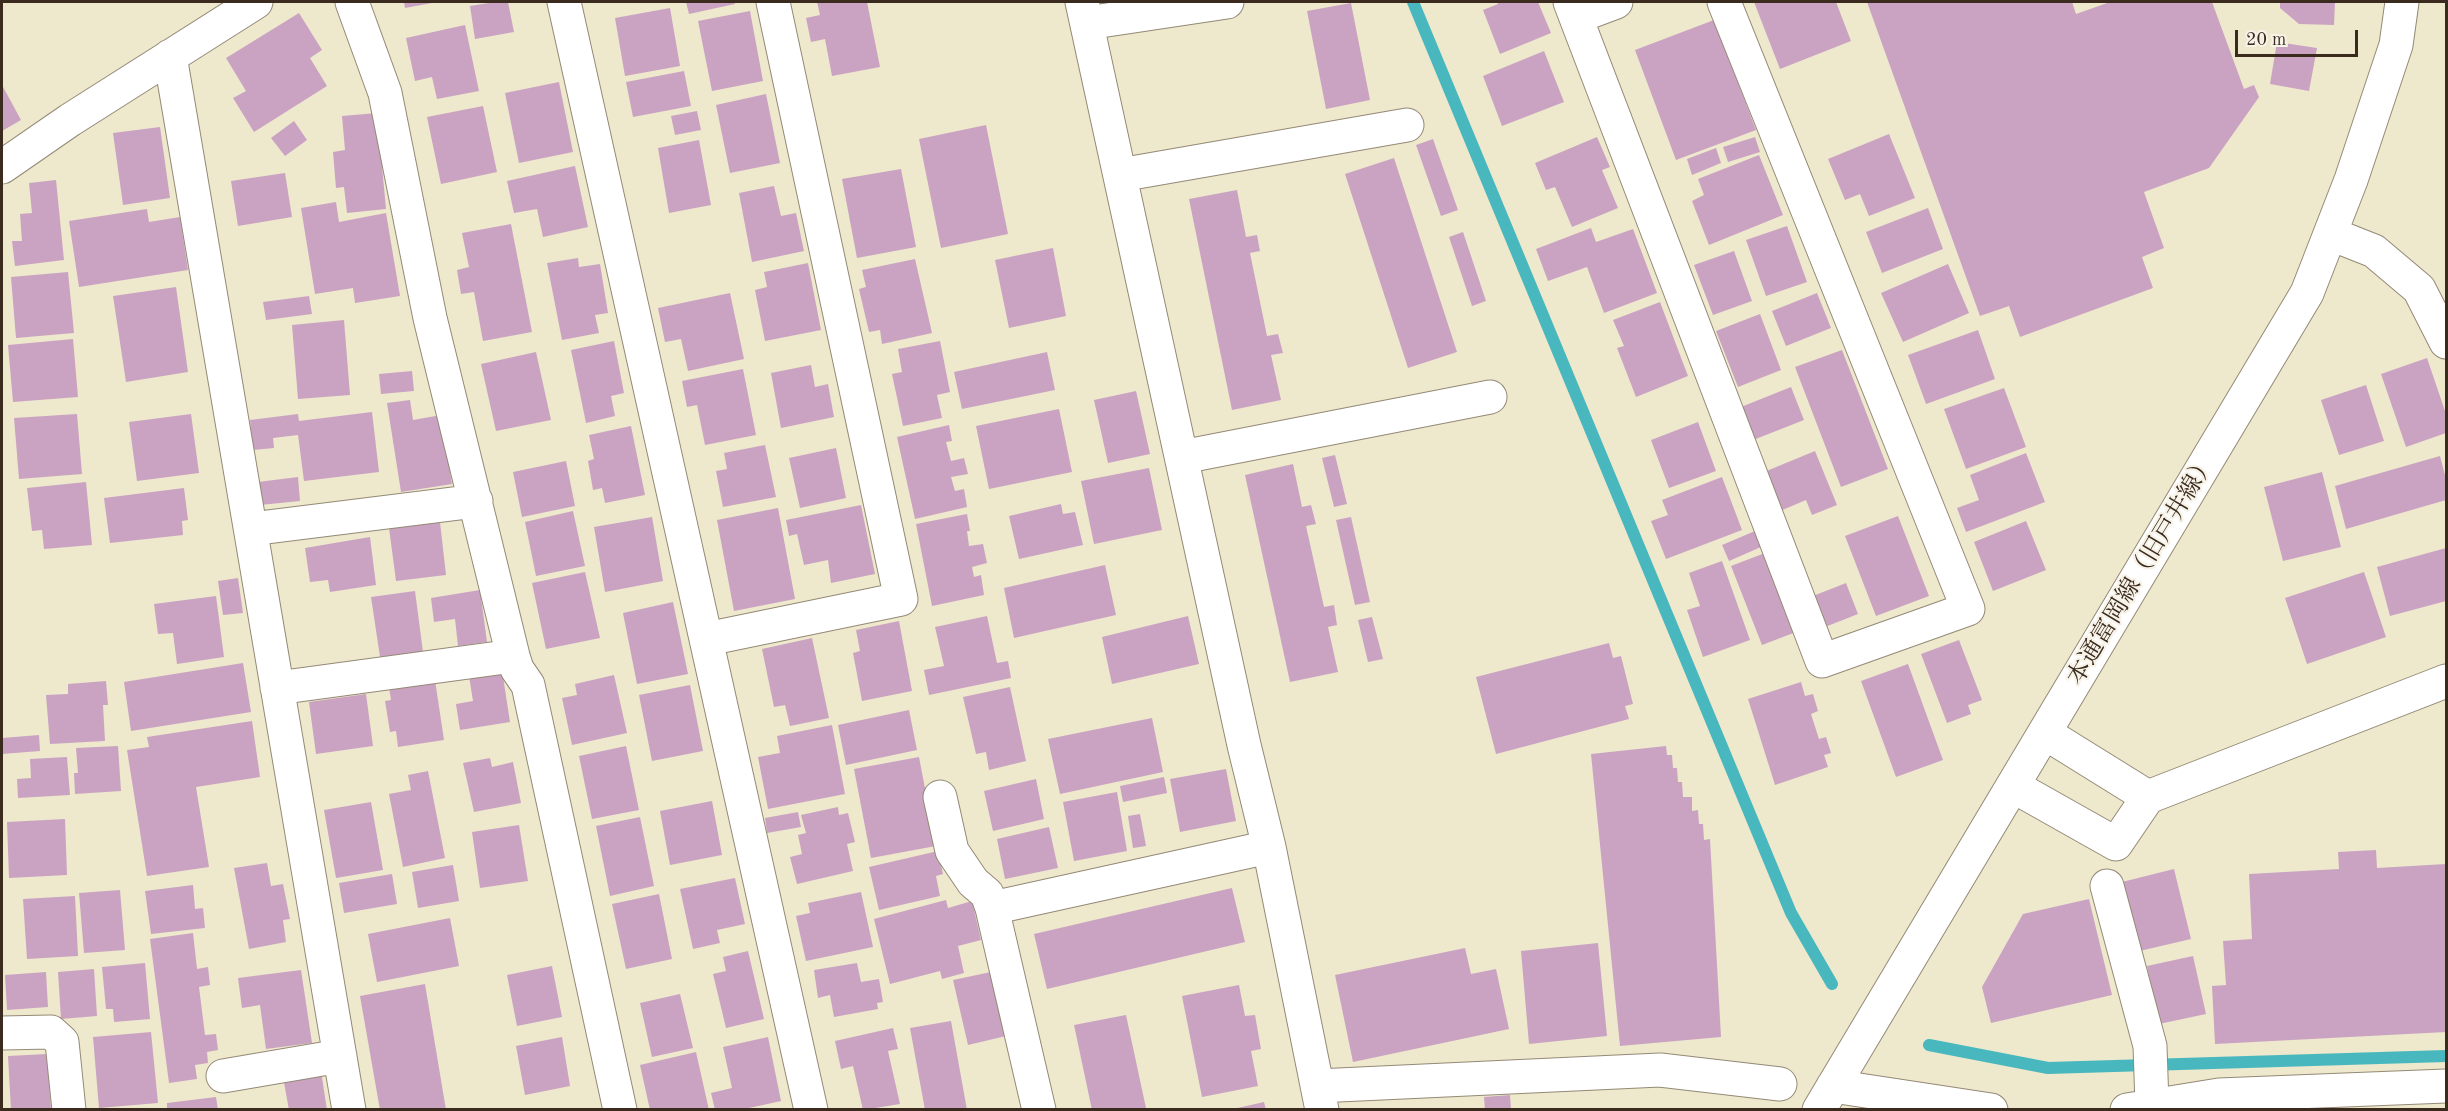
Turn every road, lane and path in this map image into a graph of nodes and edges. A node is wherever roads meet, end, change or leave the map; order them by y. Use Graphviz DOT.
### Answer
graph roads {
  1 [pos="256,2"];
  2 [pos="352,2"];
  3 [pos="564,2"];
  4 [pos="773,2"];
  5 [pos="1227,2"];
  6 [pos="1616,2"];
  7 [pos="1724,2"];
  8 [pos="2402,2"];
  9 [pos="1573,9"];
  10 [pos="1084,12"];
  11 [pos="170,56"];
  12 [pos="1407,125"];
  13 [pos="2,167"];
  14 [pos="1120,175"];
  15 [pos="2331,234"];
  16 [pos="2446,342"];
  17 [pos="1490,397"];
  18 [pos="1182,457"];
  19 [pos="476,501"];
  20 [pos="250,530"];
  21 [pos="707,639"];
  22 [pos="513,656"];
  23 [pos="2446,681"];
  24 [pos="277,688"];
  25 [pos="2045,733"];
  26 [pos="2013,786"];
  27 [pos="940,797"];
  28 [pos="2148,797"];
  29 [pos="1269,847"];
  30 [pos="2107,886"];
  31 [pos="992,908"];
  32 [pos="2,1033"];
  33 [pos="340,1056"];
  34 [pos="223,1076"];
  35 [pos="1780,1084"];
  36 [pos="2446,1086"];
  37 [pos="1320,1098"];
  38 [pos="1826,1098"];
  39 [pos="2364,1099"];
  40 [pos="2143,1102"];
  41 [pos="69,1110"];
  42 [pos="349,1110"];
  43 [pos="620,1110"];
  44 [pos="811,1110"];
  45 [pos="1039,1110"];
  46 [pos="1991,1110"];
  1 -- 11 [label="street"];
  2 -- 19 [label="street"];
  3 -- 21 [label="street"];
  4 -- 21 [label="street"];
  5 -- 10 [label="street"];
  6 -- 9 [label="street"];
  7 -- 9 [label="street"];
  8 -- 15 [label="street, 本通富岡線（旧戸井線）"];
  10 -- 14 [label="street"];
  11 -- 13 [label="street"];
  11 -- 20 [label="street"];
  12 -- 14 [label="street"];
  14 -- 18 [label="street"];
  15 -- 16 [label="street"];
  15 -- 25 [label="street, 本通富岡線（旧戸井線）"];
  17 -- 18 [label="street"];
  18 -- 29 [label="street"];
  19 -- 20 [label="street"];
  19 -- 22 [label="street"];
  20 -- 24 [label="street"];
  21 -- 44 [label="street"];
  22 -- 24 [label="street"];
  22 -- 43 [label="street"];
  23 -- 28 [label="street"];
  24 -- 33 [label="street"];
  25 -- 26 [label="street, 本通富岡線（旧戸井線）"];
  25 -- 28 [label="street"];
  26 -- 28 [label="street"];
  26 -- 38 [label="street, 本通富岡線（旧戸井線）"];
  27 -- 31 [label="street"];
  29 -- 31 [label="street"];
  29 -- 37 [label="street"];
  30 -- 40 [label="street"];
  31 -- 45 [label="street"];
  32 -- 41 [label="street"];
  33 -- 34 [label="street"];
  33 -- 42 [label="street"];
  35 -- 37 [label="street"];
  36 -- 39 [label="street"];
  38 -- 46 [label="street"];
  39 -- 40 [label="street"];
}
